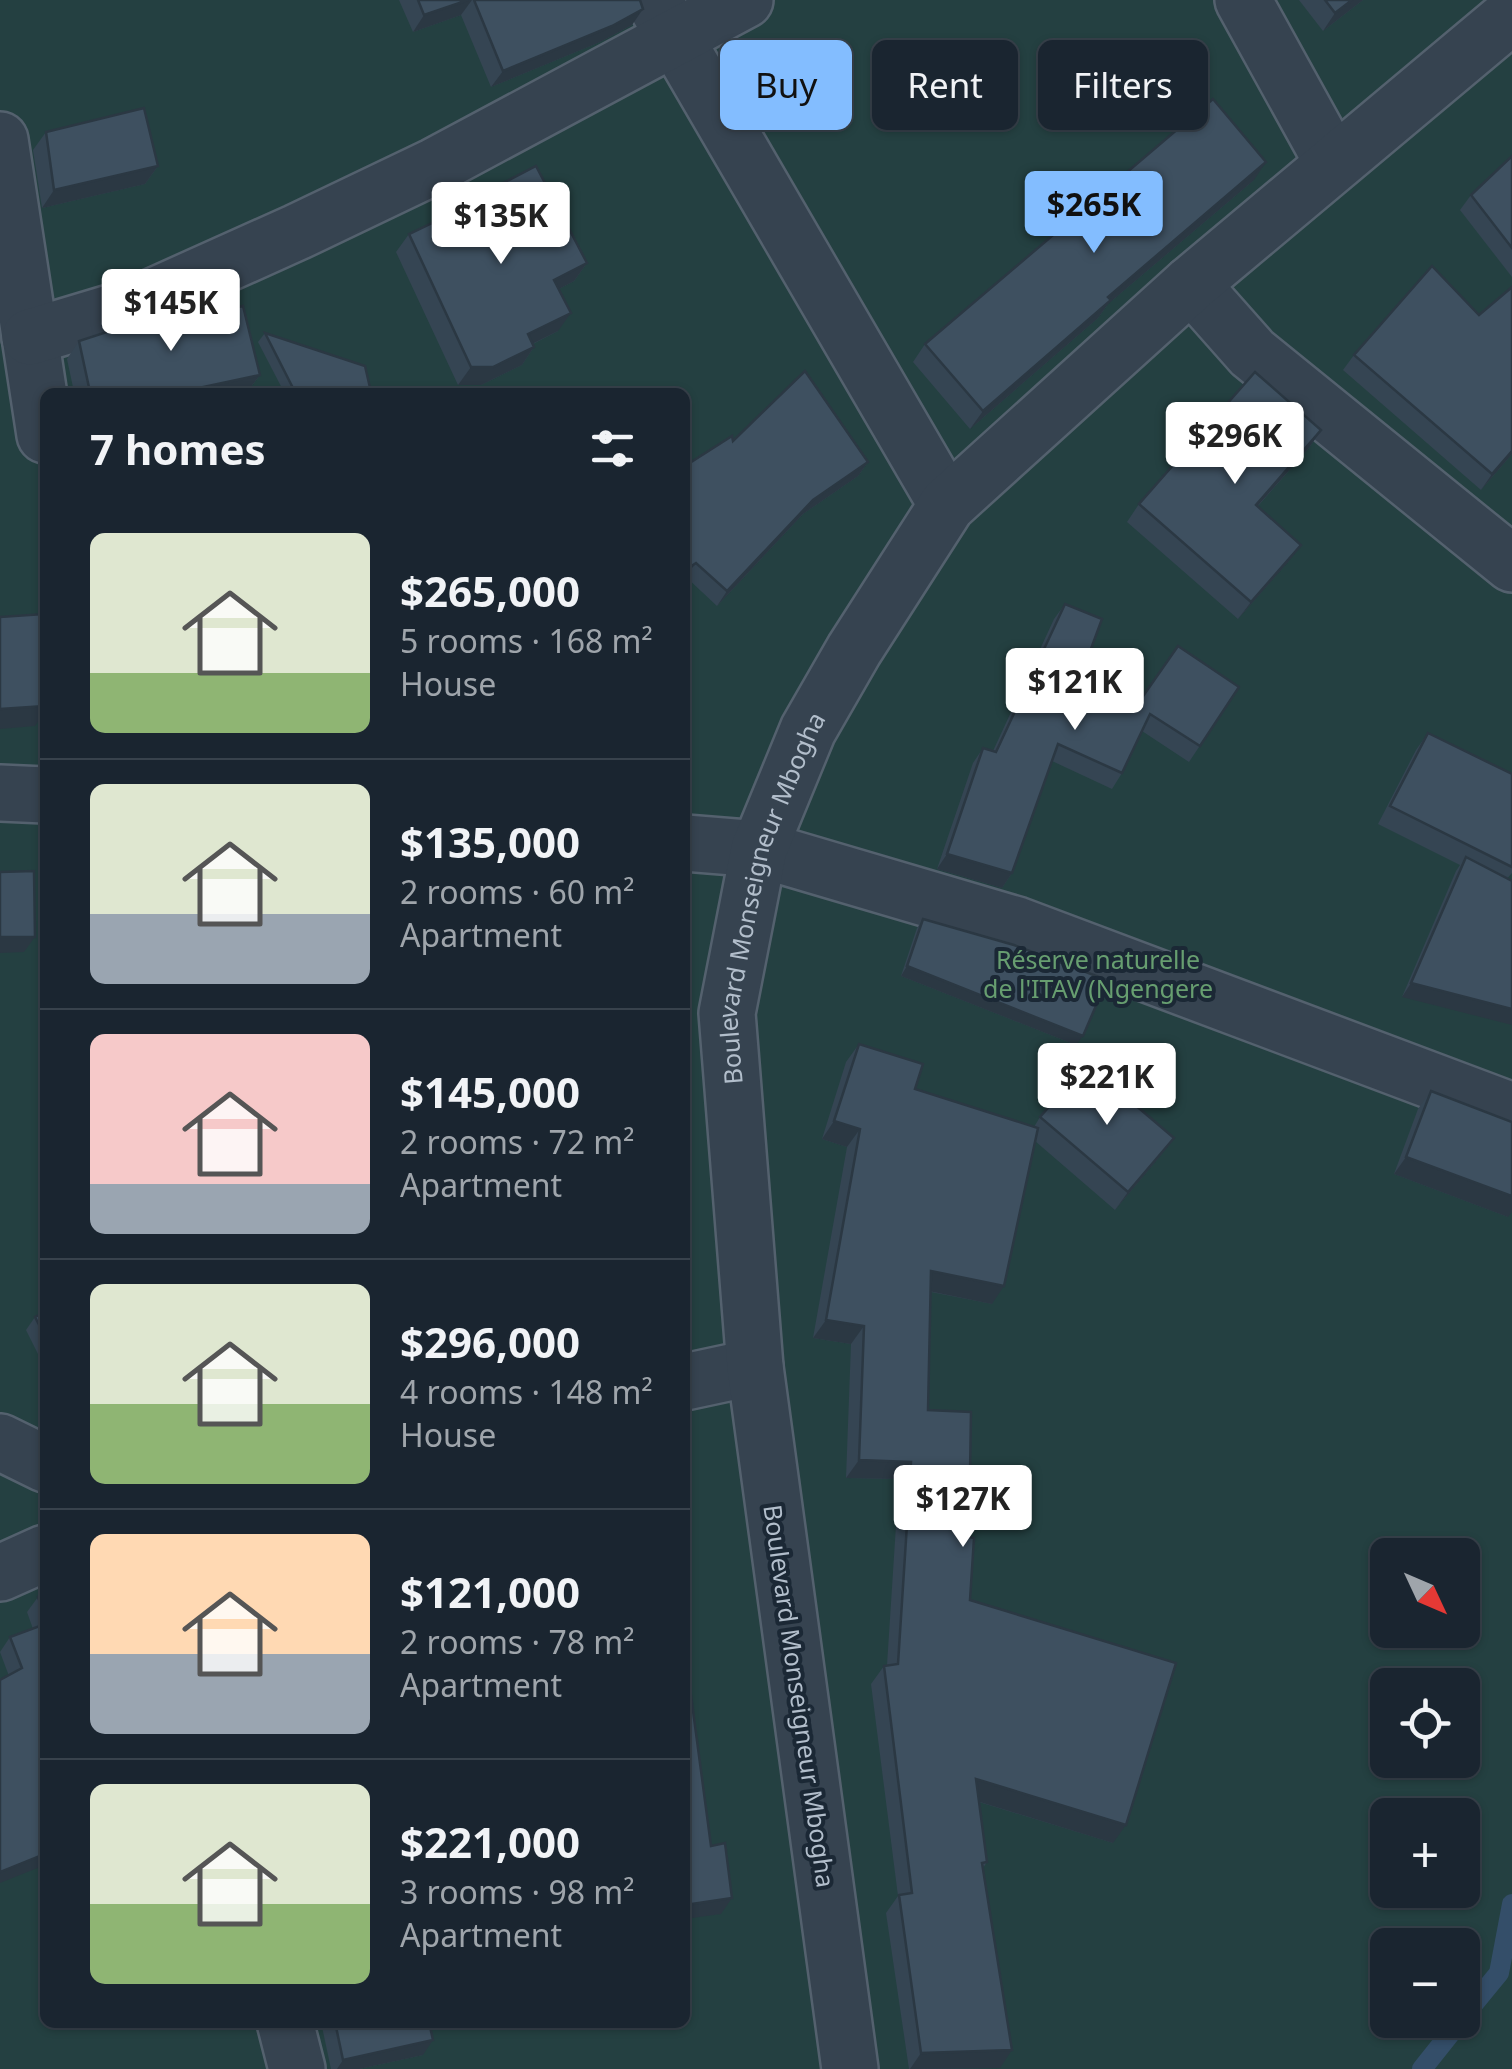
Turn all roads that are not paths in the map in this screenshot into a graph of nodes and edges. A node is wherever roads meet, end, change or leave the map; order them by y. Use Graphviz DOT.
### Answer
graph roads {
  1 [pos="745,0"];
  2 [pos="1244,0"];
  3 [pos="1512,15"];
  4 [pos="664,19"];
  5 [pos="0,140"];
  6 [pos="1333,164"];
  7 [pos="1191,284"];
  8 [pos="30,337"];
  9 [pos="40,402"];
  10 [pos="947,505"];
  11 [pos="1512,564"];
  12 [pos="0,793"];
  13 [pos="40,795"];
  14 [pos="690,843"];
  15 [pos="760,848"];
  16 [pos="1512,1112"];
  17 [pos="755,1368"];
  18 [pos="690,1381"];
  19 [pos="0,1442"];
  20 [pos="40,1462"];
  21 [pos="40,1554"];
  22 [pos="0,1573"];
  23 [pos="287,2028"];
  24 [pos="298,2069"];
  25 [pos="850,2069"];
  1 -- 4 [label="street"];
  2 -- 6 [label="street"];
  3 -- 6 [label="street, Boulevard Monseigneur Mbogha"];
  4 -- 8 [label="street"];
  4 -- 10 [label="street"];
  5 -- 8 [label="street"];
  6 -- 7 [label="street, Boulevard Monseigneur Mbogha"];
  7 -- 10 [label="street, Boulevard Monseigneur Mbogha"];
  7 -- 11 [label="street"];
  8 -- 9 [label="street"];
  10 -- 15 [label="street, Boulevard Monseigneur Mbogha"];
  12 -- 13 [label="street"];
  14 -- 15 [label="street"];
  15 -- 16 [label="street"];
  15 -- 17 [label="street, Boulevard Monseigneur Mbogha"];
  17 -- 18 [label="street"];
  17 -- 25 [label="street, Boulevard Monseigneur Mbogha"];
  19 -- 20 [label="street"];
  21 -- 22 [label="street"];
  23 -- 24 [label="street"];
}
